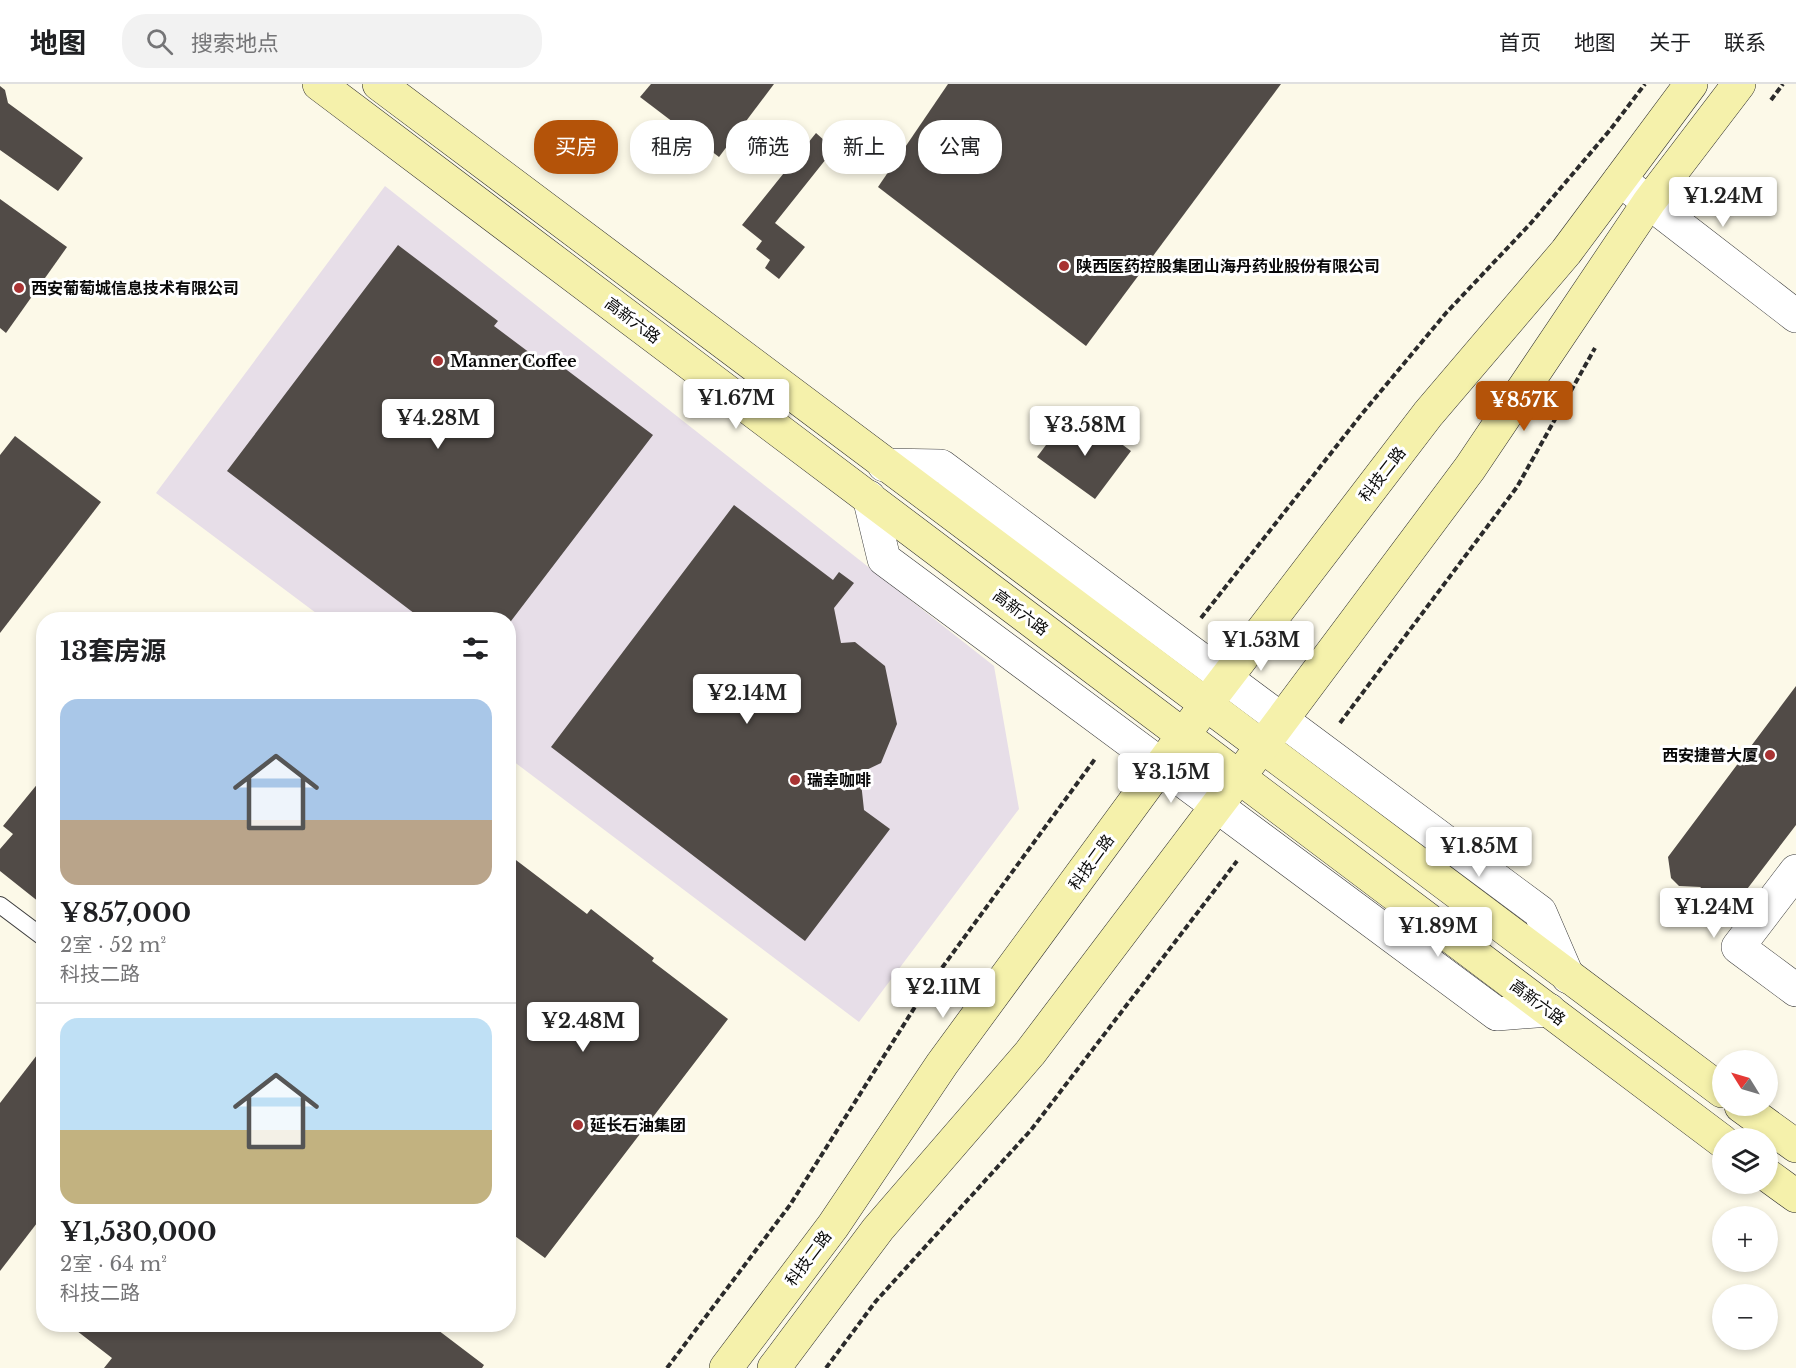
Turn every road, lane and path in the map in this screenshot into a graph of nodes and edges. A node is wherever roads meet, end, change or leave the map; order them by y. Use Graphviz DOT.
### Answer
graph roads {
  1 [pos="319,84"];
  2 [pos="379,84"];
  3 [pos="1692,84"];
  4 [pos="1738,84"];
  5 [pos="1620,180"];
  6 [pos="1649,202"];
  7 [pos="1796,316"];
  8 [pos="884,465"];
  9 [pos="869,497"];
  10 [pos="1226,678"];
  11 [pos="1207,703"];
  12 [pos="1282,720"];
  13 [pos="1184,735"];
  14 [pos="1263,746"];
  15 [pos="1162,765"];
  16 [pos="1240,776"];
  17 [pos="1217,806"];
  18 [pos="1796,871"];
  19 [pos="0,905"];
  20 [pos="36,932"];
  21 [pos="1568,977"];
  22 [pos="1796,990"];
  23 [pos="1549,1010"];
  24 [pos="1712,1084"];
  25 [pos="1756,1116"];
  26 [pos="1712,1133"];
  27 [pos="1796,1146"];
  28 [pos="1778,1183"];
  29 [pos="1796,1196"];
  30 [pos="726,1368"];
  31 [pos="774,1368"];
  1 -- 9 [label="street, 高新六路"];
  2 -- 8 [label="street"];
  3 -- 5 [label="street, 科技二路"];
  4 -- 6 [label="street"];
  5 -- 6 [label="street"];
  5 -- 10 [label="street, 科技二路"];
  6 -- 7 [label="street"];
  6 -- 12 [label="street"];
  8 -- 10 [label="street"];
  8 -- 11 [label="street"];
  9 -- 13 [label="street, 高新六路"];
  9 -- 15 [label="street"];
  10 -- 11 [label="street, 科技二路"];
  10 -- 12 [label="street"];
  11 -- 13 [label="street, 科技二路"];
  11 -- 14 [label="street"];
  12 -- 14 [label="street"];
  12 -- 21 [label="street"];
  13 -- 15 [label="street, 科技二路"];
  13 -- 16 [label="street, 高新六路"];
  14 -- 16 [label="street"];
  14 -- 21 [label="street"];
  15 -- 17 [label="street"];
  15 -- 30 [label="street, 科技二路"];
  16 -- 17 [label="street"];
  16 -- 23 [label="street, 高新六路"];
  17 -- 23 [label="street"];
  17 -- 31 [label="street"];
  18 -- 22 [label="street"];
  19 -- 20 [label="lane"];
  21 -- 24 [label="street"];
  23 -- 26 [label="street, 高新六路"];
  25 -- 27 [label="street"];
  28 -- 29 [label="street"];
}
